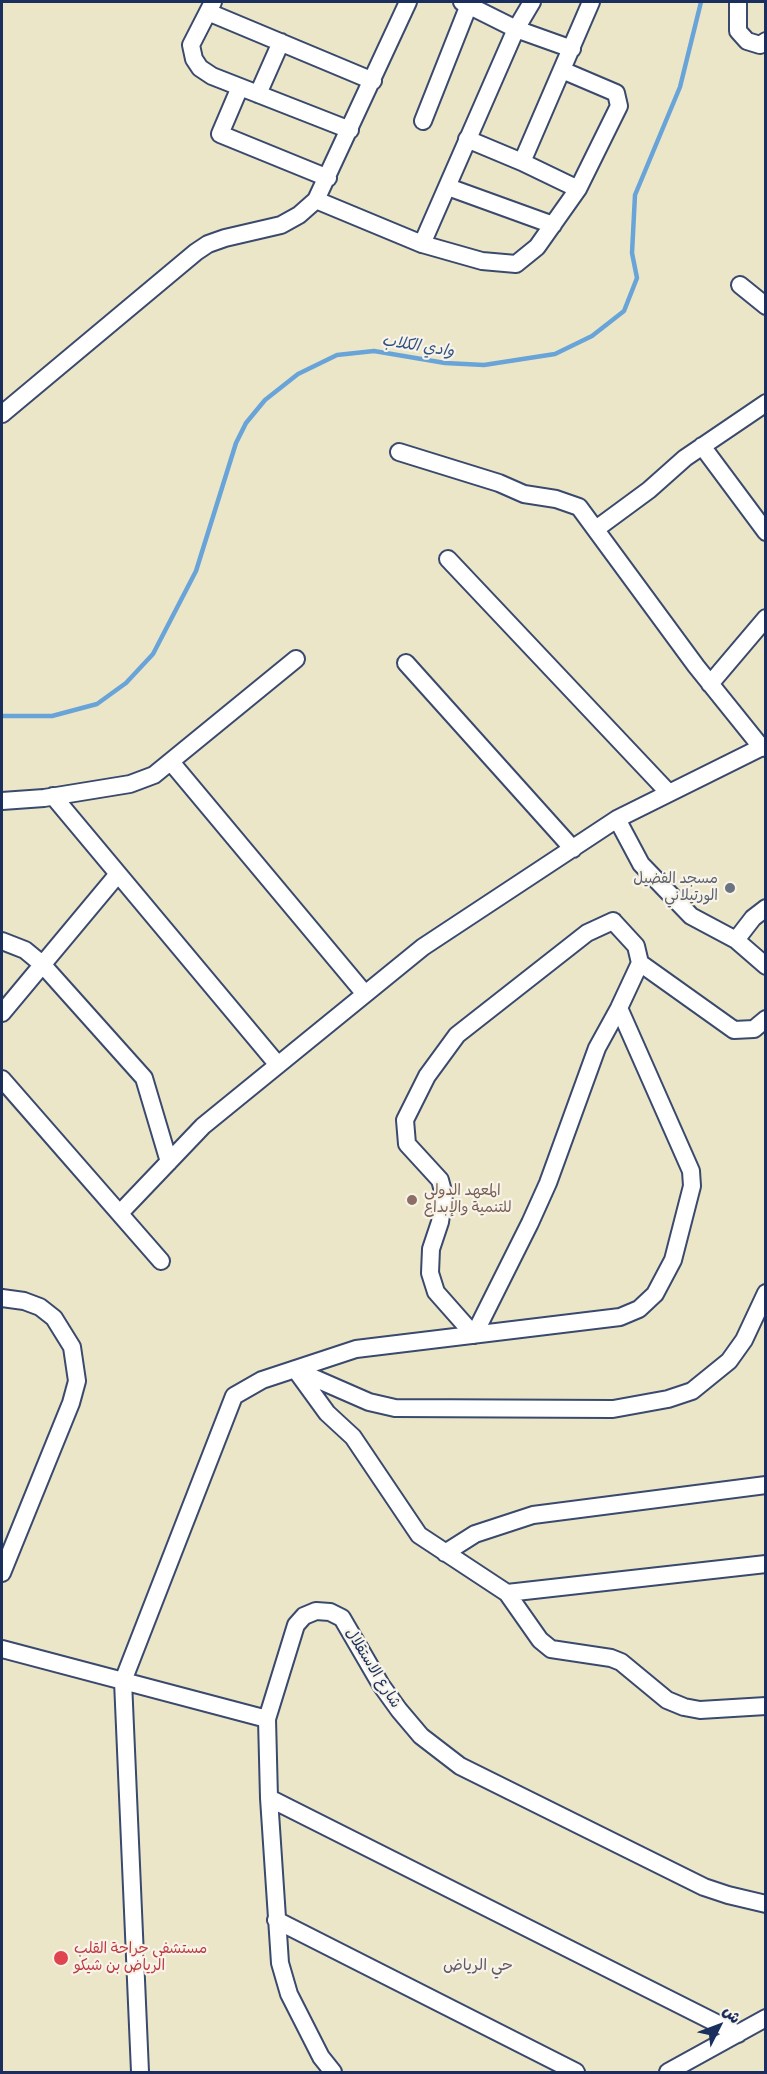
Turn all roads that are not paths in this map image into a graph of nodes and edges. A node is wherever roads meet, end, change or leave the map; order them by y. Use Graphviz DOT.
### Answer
graph roads {
  1 [pos="408,2"];
  2 [pos="467,2"];
  3 [pos="532,2"];
  4 [pos="591,2"];
  5 [pos="738,2"];
  6 [pos="210,7"];
  7 [pos="516,29"];
  8 [pos="765,41"];
  9 [pos="281,42"];
  10 [pos="572,49"];
  11 [pos="562,70"];
  12 [pos="373,81"];
  13 [pos="240,87"];
  14 [pos="258,94"];
  15 [pos="423,121"];
  16 [pos="350,130"];
  17 [pos="467,139"];
  18 [pos="522,162"];
  19 [pos="328,178"];
  20 [pos="448,187"];
  21 [pos="578,189"];
  22 [pos="316,200"];
  23 [pos="553,225"];
  24 [pos="422,244"];
  25 [pos="740,285"];
  26 [pos="765,306"];
  27 [pos="765,404"];
  28 [pos="2,414"];
  29 [pos="702,446"];
  30 [pos="399,452"];
  31 [pos="596,529"];
  32 [pos="765,532"];
  33 [pos="448,560"];
  34 [pos="765,618"];
  35 [pos="296,659"];
  36 [pos="406,663"];
  37 [pos="710,684"];
  38 [pos="764,747"];
  39 [pos="171,762"];
  40 [pos="668,792"];
  41 [pos="53,796"];
  42 [pos="2,801"];
  43 [pos="617,819"];
  44 [pos="573,849"];
  45 [pos="118,874"];
  46 [pos="765,908"];
  47 [pos="2,940"];
  48 [pos="736,940"];
  49 [pos="640,963"];
  50 [pos="42,964"];
  51 [pos="765,966"];
  52 [pos="365,994"];
  53 [pos="620,1008"];
  54 [pos="2,1013"];
  55 [pos="765,1019"];
  56 [pos="278,1065"];
  57 [pos="2,1079"];
  58 [pos="169,1162"];
  59 [pos="120,1213"];
  60 [pos="161,1261"];
  61 [pos="765,1293"];
  62 [pos="2,1298"];
  63 [pos="474,1335"];
  64 [pos="295,1369"];
  65 [pos="765,1485"];
  66 [pos="445,1553"];
  67 [pos="765,1564"];
  68 [pos="2,1573"];
  69 [pos="507,1593"];
  70 [pos="2,1649"];
  71 [pos="123,1681"];
  72 [pos="765,1706"];
  73 [pos="267,1719"];
  74 [pos="269,1798"];
  75 [pos="765,1904"];
  76 [pos="276,1920"];
  77 [pos="765,2018"];
  78 [pos="738,2034"];
  79 [pos="140,2073"];
  80 [pos="333,2073"];
  81 [pos="576,2073"];
  82 [pos="668,2073"];
  1 -- 12 [label="street"];
  2 -- 7 [label="street"];
  2 -- 15 [label="street"];
  3 -- 7 [label="street"];
  4 -- 10 [label="street"];
  5 -- 8 [label="street"];
  6 -- 9 [label="street"];
  6 -- 13 [label="street"];
  7 -- 10 [label="street"];
  7 -- 17 [label="street"];
  9 -- 12 [label="street"];
  9 -- 14 [label="street"];
  10 -- 11 [label="street"];
  11 -- 18 [label="street"];
  11 -- 21 [label="street"];
  12 -- 16 [label="street"];
  13 -- 14 [label="street"];
  13 -- 19 [label="street"];
  14 -- 16 [label="street"];
  16 -- 19 [label="street"];
  17 -- 18 [label="street"];
  17 -- 20 [label="street"];
  18 -- 21 [label="street"];
  19 -- 22 [label="street"];
  20 -- 23 [label="street"];
  20 -- 24 [label="street"];
  21 -- 23 [label="street"];
  22 -- 24 [label="street"];
  22 -- 28 [label="street"];
  23 -- 24 [label="street"];
  25 -- 26 [label="street"];
  27 -- 29 [label="street"];
  29 -- 31 [label="street"];
  29 -- 32 [label="street"];
  30 -- 31 [label="street"];
  31 -- 37 [label="street"];
  33 -- 40 [label="street"];
  34 -- 37 [label="street"];
  35 -- 39 [label="street"];
  36 -- 44 [label="street"];
  37 -- 38 [label="street"];
  38 -- 40 [label="street"];
  39 -- 41 [label="street"];
  39 -- 52 [label="street"];
  40 -- 43 [label="street"];
  41 -- 42 [label="street"];
  41 -- 45 [label="street"];
  43 -- 44 [label="street"];
  43 -- 48 [label="street"];
  44 -- 52 [label="street"];
  45 -- 50 [label="street"];
  45 -- 56 [label="street"];
  46 -- 48 [label="street"];
  47 -- 50 [label="street"];
  48 -- 51 [label="street"];
  49 -- 53 [label="street"];
  49 -- 55 [label="street"];
  49 -- 63 [label="street"];
  50 -- 54 [label="street"];
  50 -- 58 [label="street"];
  52 -- 56 [label="street"];
  53 -- 63 [label="street"];
  53 -- 63 [label="street"];
  56 -- 58 [label="street"];
  57 -- 59 [label="street"];
  58 -- 59 [label="street"];
  59 -- 60 [label="street"];
  61 -- 64 [label="street"];
  62 -- 68 [label="street"];
  63 -- 64 [label="street"];
  64 -- 66 [label="street"];
  64 -- 71 [label="street"];
  65 -- 66 [label="street"];
  66 -- 69 [label="street"];
  67 -- 69 [label="street"];
  69 -- 72 [label="street"];
  70 -- 71 [label="street"];
  71 -- 73 [label="street"];
  71 -- 79 [label="street"];
  73 -- 74 [label="street, شارع الاستقلال"];
  73 -- 75 [label="street, شارع الاستقلال"];
  74 -- 76 [label="street, شارع الاستقلال"];
  74 -- 78 [label="street"];
  76 -- 80 [label="street, شارع الاستقلال"];
  76 -- 81 [label="street"];
  77 -- 78 [label="street"];
  78 -- 82 [label="street"];
}
